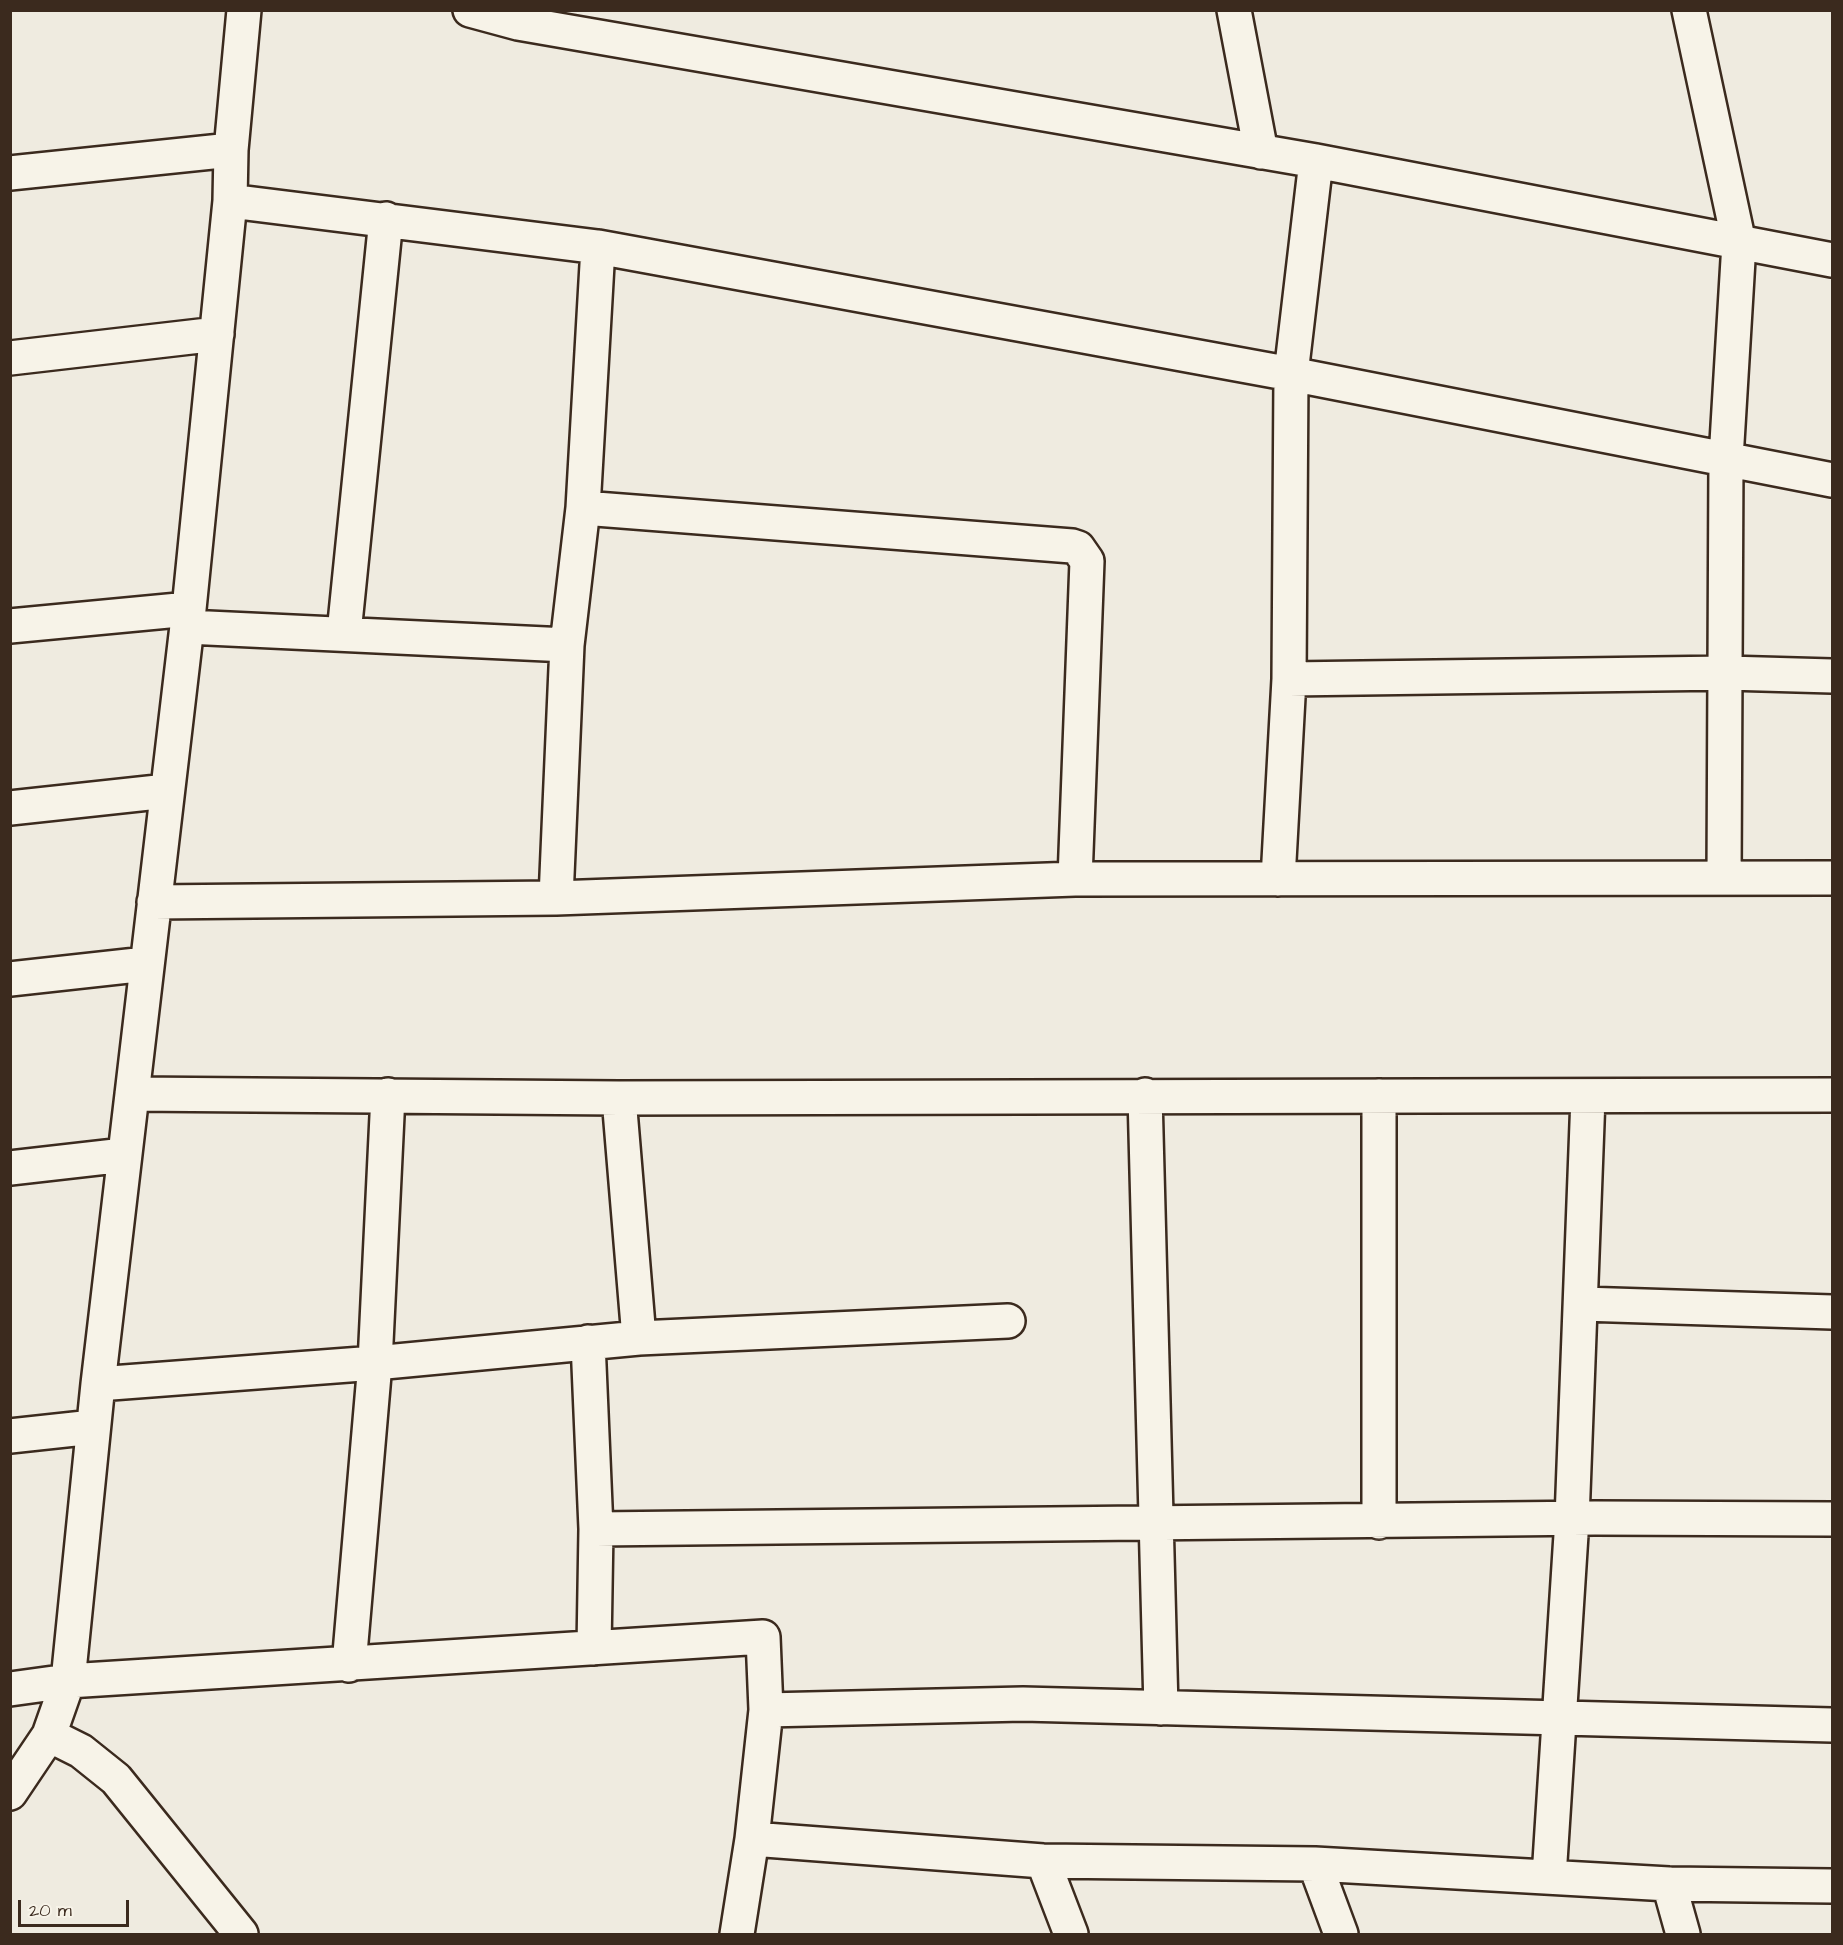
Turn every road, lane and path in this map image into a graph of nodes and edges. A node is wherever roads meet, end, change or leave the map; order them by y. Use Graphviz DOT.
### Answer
graph roads {
  1 [pos="244,10"];
  2 [pos="470,10"];
  3 [pos="1234,10"];
  4 [pos="1689,10"];
  5 [pos="231,150"];
  6 [pos="1261,152"];
  7 [pos="1316,161"];
  8 [pos="10,173"];
  9 [pos="230,201"];
  10 [pos="386,219"];
  11 [pos="1739,243"];
  12 [pos="598,248"];
  13 [pos="1833,260"];
  14 [pos="217,334"];
  15 [pos="10,358"];
  16 [pos="1292,374"];
  17 [pos="1726,459"];
  18 [pos="1833,480"];
  19 [pos="584,508"];
  20 [pos="188,618"];
  21 [pos="10,626"];
  22 [pos="344,633"];
  23 [pos="567,645"];
  24 [pos="1727,673"];
  25 [pos="1833,676"];
  26 [pos="1289,680"];
  27 [pos="167,791"];
  28 [pos="10,808"];
  29 [pos="1724,878"];
  30 [pos="1833,878"];
  31 [pos="1075,879"];
  32 [pos="1278,879"];
  33 [pos="556,898"];
  34 [pos="154,902"];
  35 [pos="146,964"];
  36 [pos="10,979"];
  37 [pos="132,1094"];
  38 [pos="388,1095"];
  39 [pos="1145,1095"];
  40 [pos="1833,1095"];
  41 [pos="1379,1096"];
  42 [pos="1588,1097"];
  43 [pos="619,1098"];
  44 [pos="124,1155"];
  45 [pos="10,1168"];
  46 [pos="1582,1304"];
  47 [pos="1833,1312"];
  48 [pos="1008,1321"];
  49 [pos="639,1338"];
  50 [pos="588,1342"];
  51 [pos="375,1363"];
  52 [pos="98,1384"];
  53 [pos="93,1427"];
  54 [pos="10,1436"];
  55 [pos="1572,1519"];
  56 [pos="1833,1519"];
  57 [pos="1379,1522"];
  58 [pos="1154,1523"];
  59 [pos="596,1529"];
  60 [pos="594,1648"];
  61 [pos="349,1665"];
  62 [pos="68,1681"];
  63 [pos="10,1689"];
  64 [pos="1161,1708"];
  65 [pos="766,1710"];
  66 [pos="1559,1718"];
  67 [pos="1833,1725"];
  68 [pos="49,1735"];
  69 [pos="10,1793"];
  70 [pos="752,1839"];
  71 [pos="1043,1861"];
  72 [pos="1315,1864"];
  73 [pos="1549,1877"];
  74 [pos="1670,1884"];
  75 [pos="1833,1886"];
  76 [pos="241,1935"];
  77 [pos="736,1935"];
  78 [pos="1071,1935"];
  79 [pos="1341,1935"];
  80 [pos="1683,1935"];
  1 -- 5 [label="street"];
  2 -- 6 [label="street"];
  3 -- 6 [label="street"];
  4 -- 11 [label="street"];
  5 -- 8 [label="street"];
  5 -- 9 [label="street"];
  6 -- 7 [label="street"];
  7 -- 11 [label="street"];
  7 -- 16 [label="street"];
  9 -- 10 [label="street"];
  9 -- 14 [label="street"];
  10 -- 12 [label="street"];
  10 -- 22 [label="street"];
  11 -- 13 [label="street"];
  11 -- 17 [label="street"];
  12 -- 16 [label="street"];
  12 -- 19 [label="street"];
  14 -- 15 [label="street"];
  14 -- 20 [label="street"];
  16 -- 17 [label="street"];
  16 -- 26 [label="street"];
  17 -- 18 [label="street"];
  17 -- 24 [label="street"];
  19 -- 23 [label="street"];
  19 -- 31 [label="street"];
  20 -- 21 [label="street"];
  20 -- 22 [label="street"];
  20 -- 27 [label="street"];
  22 -- 23 [label="street"];
  23 -- 33 [label="street"];
  24 -- 25 [label="street"];
  24 -- 26 [label="street"];
  24 -- 29 [label="street"];
  26 -- 32 [label="street"];
  27 -- 28 [label="street"];
  27 -- 34 [label="street"];
  29 -- 30 [label="street"];
  29 -- 32 [label="street"];
  31 -- 32 [label="street"];
  31 -- 33 [label="street"];
  33 -- 34 [label="street"];
  34 -- 35 [label="street"];
  35 -- 36 [label="street"];
  35 -- 37 [label="street"];
  37 -- 38 [label="street"];
  37 -- 44 [label="street"];
  38 -- 43 [label="street"];
  38 -- 51 [label="street"];
  39 -- 41 [label="street"];
  39 -- 43 [label="street"];
  39 -- 58 [label="street"];
  40 -- 42 [label="street"];
  41 -- 42 [label="street"];
  41 -- 57 [label="street"];
  42 -- 46 [label="street"];
  43 -- 49 [label="street"];
  44 -- 45 [label="street"];
  44 -- 52 [label="street"];
  46 -- 47 [label="street"];
  46 -- 55 [label="street"];
  48 -- 49 [label="street"];
  49 -- 50 [label="street"];
  50 -- 51 [label="street"];
  50 -- 59 [label="street"];
  51 -- 52 [label="street"];
  51 -- 61 [label="street"];
  52 -- 53 [label="street"];
  53 -- 54 [label="street"];
  53 -- 62 [label="street"];
  55 -- 56 [label="street"];
  55 -- 57 [label="street"];
  55 -- 66 [label="street"];
  57 -- 58 [label="street"];
  58 -- 59 [label="street"];
  58 -- 64 [label="street"];
  59 -- 60 [label="street"];
  60 -- 61 [label="street"];
  60 -- 65 [label="street"];
  61 -- 62 [label="street"];
  62 -- 63 [label="street"];
  62 -- 68 [label="street"];
  64 -- 65 [label="street"];
  64 -- 66 [label="street"];
  65 -- 70 [label="street"];
  66 -- 67 [label="street"];
  66 -- 73 [label="street"];
  68 -- 69 [label="street"];
  68 -- 76 [label="street"];
  70 -- 71 [label="street"];
  70 -- 77 [label="street"];
  71 -- 72 [label="street"];
  71 -- 78 [label="street"];
  72 -- 73 [label="street"];
  72 -- 79 [label="street"];
  73 -- 74 [label="street"];
  74 -- 75 [label="street"];
  74 -- 80 [label="street"];
}
